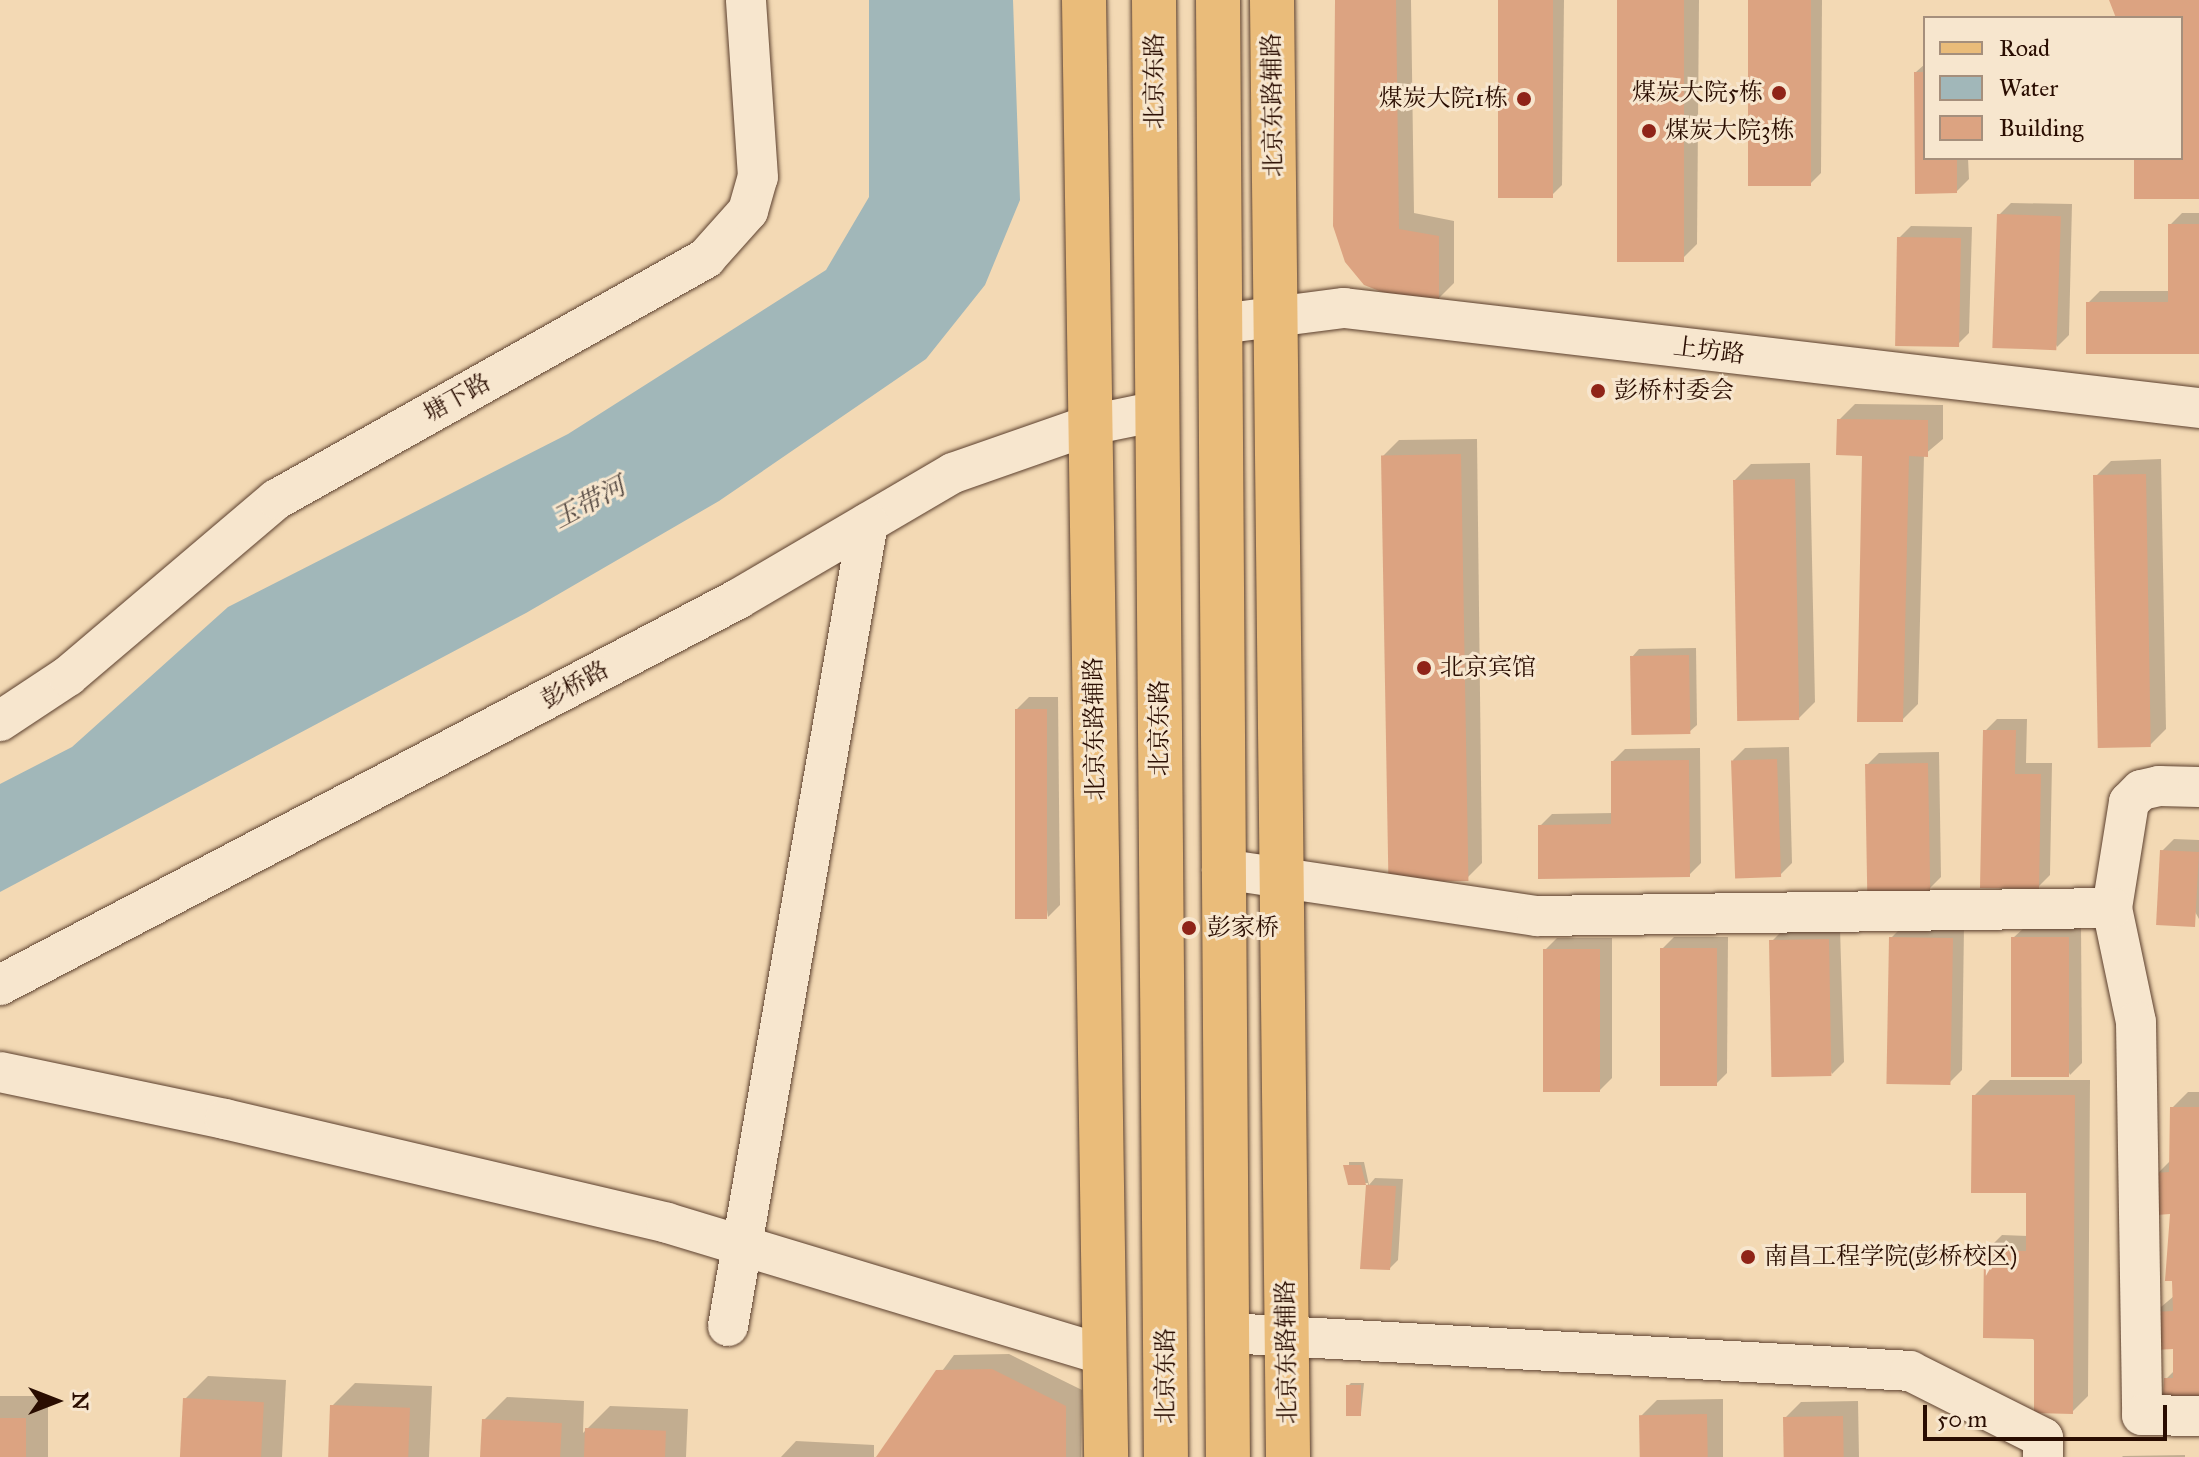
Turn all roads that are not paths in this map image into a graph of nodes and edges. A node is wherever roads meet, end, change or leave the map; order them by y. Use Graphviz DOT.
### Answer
graph roads {
  1 [pos="746,0"];
  2 [pos="1084,0"];
  3 [pos="1154,0"];
  4 [pos="1218,0"];
  5 [pos="1272,0"];
  6 [pos="1276,316"];
  7 [pos="1220,324"];
  8 [pos="2199,408"];
  9 [pos="1158,411"];
  10 [pos="1090,425"];
  11 [pos="868,523"];
  12 [pos="0,721"];
  13 [pos="2199,787"];
  14 [pos="1222,869"];
  15 [pos="1282,878"];
  16 [pos="2112,908"];
  17 [pos="0,985"];
  18 [pos="0,1072"];
  19 [pos="742,1246"];
  20 [pos="728,1326"];
  21 [pos="1227,1333"];
  22 [pos="1287,1337"];
  23 [pos="1105,1355"];
  24 [pos="2199,1416"];
  25 [pos="1106,1457"];
  26 [pos="1166,1457"];
  27 [pos="1228,1457"];
  28 [pos="1288,1457"];
  29 [pos="2043,1457"];
  1 -- 12 [label="street, 塘下路"];
  2 -- 10 [label="main road, 北京东路辅路"];
  3 -- 9 [label="main road, 北京东路"];
  4 -- 7 [label="main road"];
  5 -- 6 [label="main road, 北京东路辅路"];
  6 -- 7 [label="street, 上坊路"];
  6 -- 8 [label="street, 上坊路"];
  6 -- 15 [label="main road, 北京东路辅路"];
  7 -- 14 [label="main road"];
  9 -- 10 [label="street, 彭桥路"];
  9 -- 26 [label="main road, 北京东路"];
  10 -- 11 [label="street, 彭桥路"];
  10 -- 23 [label="main road, 北京东路辅路"];
  11 -- 17 [label="street, 彭桥路"];
  11 -- 19 [label="street"];
  13 -- 16 [label="street"];
  14 -- 15 [label="street"];
  14 -- 21 [label="main road"];
  15 -- 16 [label="street"];
  15 -- 22 [label="main road, 北京东路辅路"];
  16 -- 24 [label="street"];
  18 -- 19 [label="street"];
  19 -- 20 [label="street"];
  19 -- 23 [label="street"];
  21 -- 22 [label="street"];
  21 -- 27 [label="main road"];
  22 -- 28 [label="main road, 北京东路辅路"];
  22 -- 29 [label="street"];
  23 -- 25 [label="main road, 北京东路辅路"];
}
